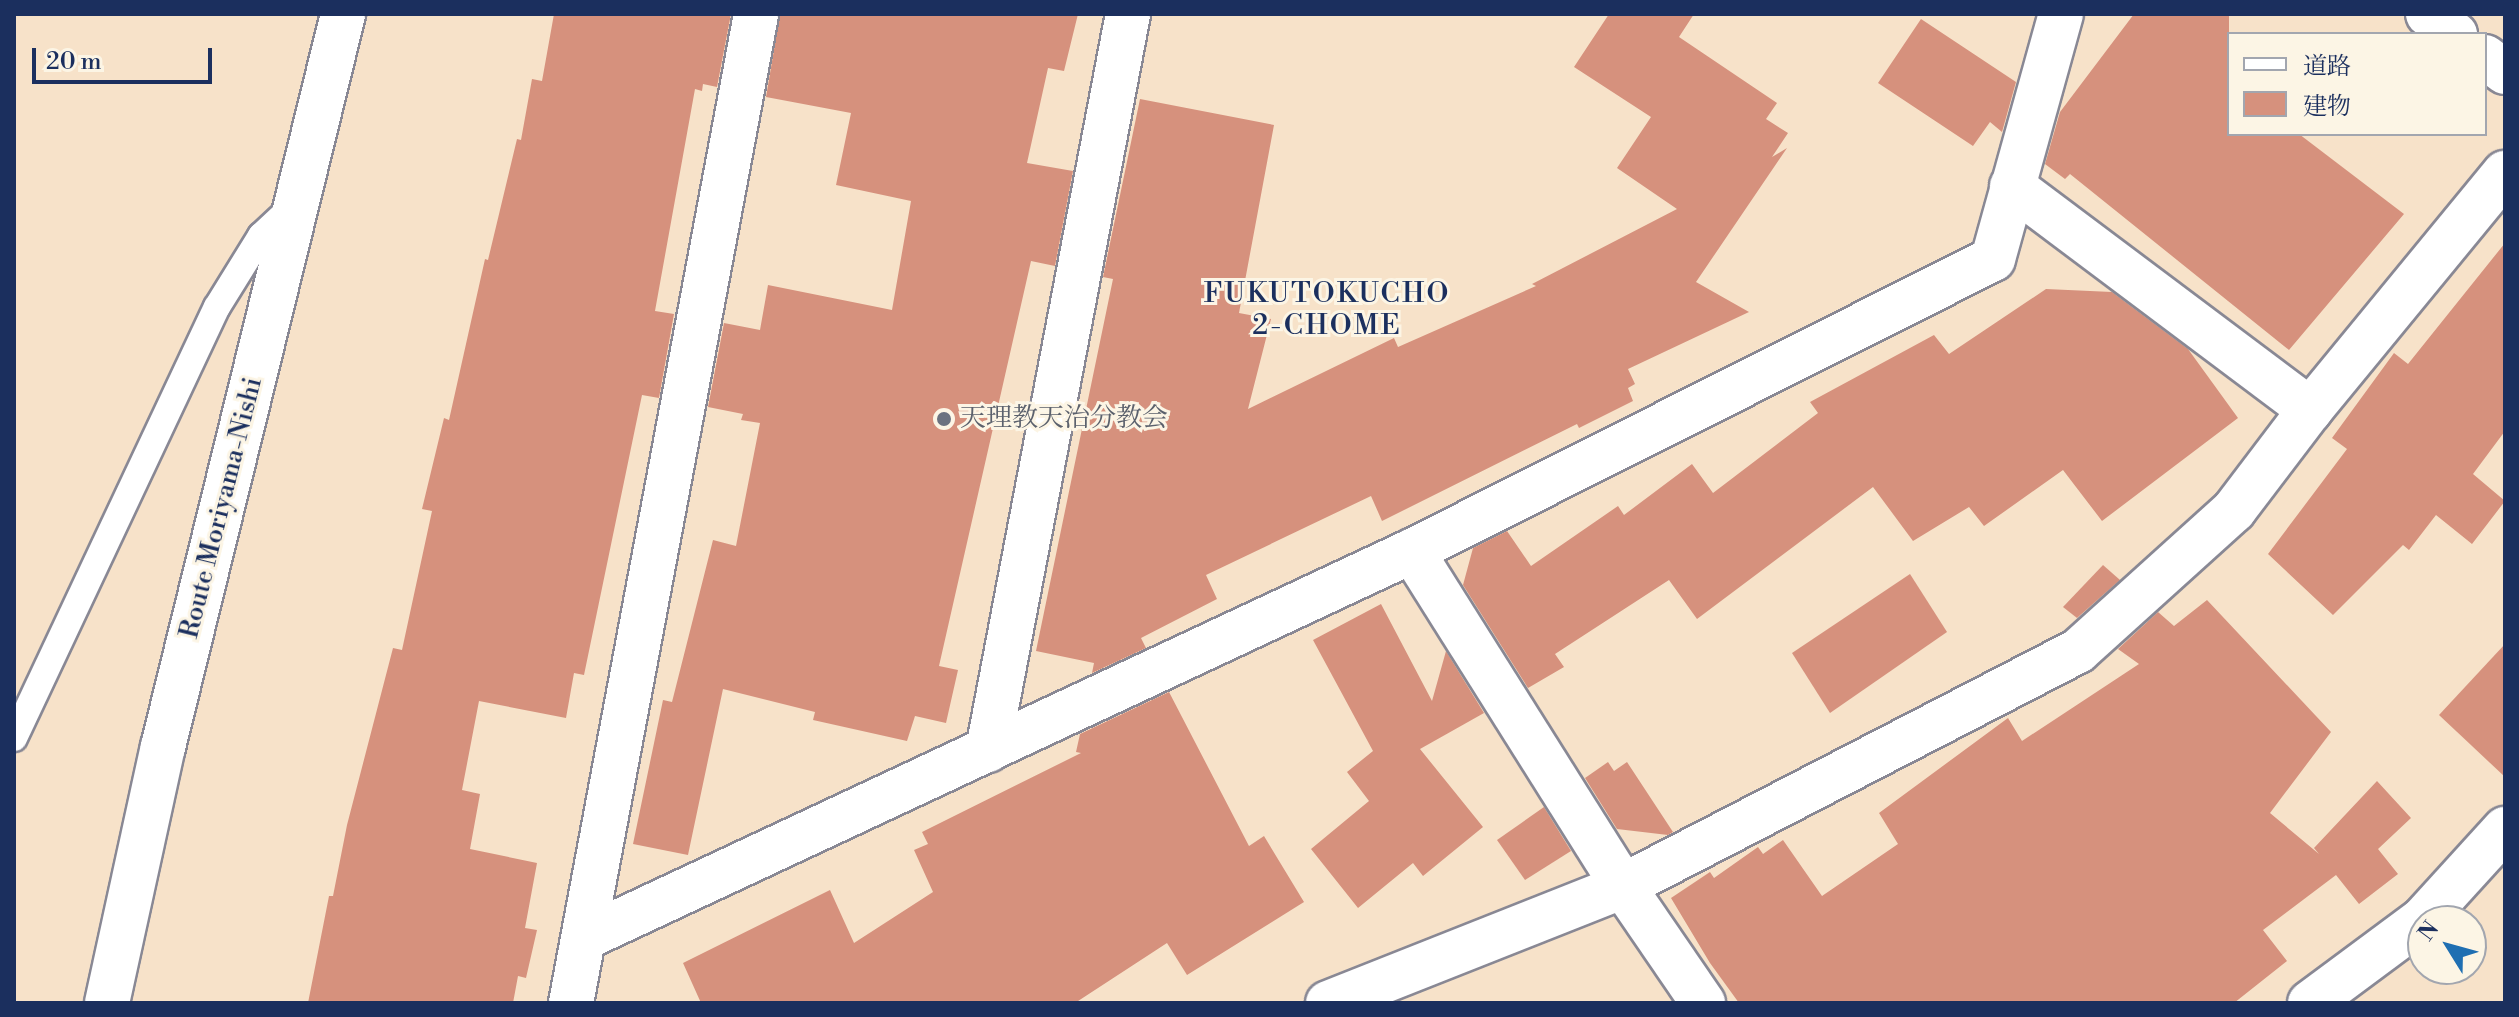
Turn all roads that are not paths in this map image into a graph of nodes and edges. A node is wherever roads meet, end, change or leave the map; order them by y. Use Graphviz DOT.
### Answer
graph roads {
  1 [pos="343,14"];
  2 [pos="756,14"];
  3 [pos="1128,14"];
  4 [pos="2061,14"];
  5 [pos="2428,14"];
  6 [pos="2452,32"];
  7 [pos="2487,58"];
  8 [pos="2505,72"];
  9 [pos="2505,173"];
  10 [pos="2012,186"];
  11 [pos="296,203"];
  12 [pos="2310,410"];
  13 [pos="1412,551"];
  14 [pos="14,738"];
  15 [pos="988,750"];
  16 [pos="2505,829"];
  17 [pos="1623,886"];
  18 [pos="584,938"];
  19 [pos="107,1003"];
  20 [pos="571,1003"];
  21 [pos="1328,1003"];
  22 [pos="1703,1003"];
  23 [pos="2310,1003"];
  1 -- 11 [label="street, Route Moriyama-Nishi"];
  2 -- 18 [label="street"];
  3 -- 15 [label="street"];
  4 -- 10 [label="street"];
  5 -- 6 [label="street"];
  7 -- 8 [label="street"];
  9 -- 12 [label="street"];
  10 -- 12 [label="street"];
  10 -- 13 [label="street"];
  11 -- 14 [label="lane"];
  11 -- 19 [label="street, Route Moriyama-Nishi"];
  12 -- 17 [label="street"];
  13 -- 15 [label="street"];
  13 -- 17 [label="street"];
  15 -- 18 [label="street"];
  16 -- 23 [label="street"];
  17 -- 21 [label="street"];
  17 -- 22 [label="street"];
  18 -- 20 [label="street"];
}
